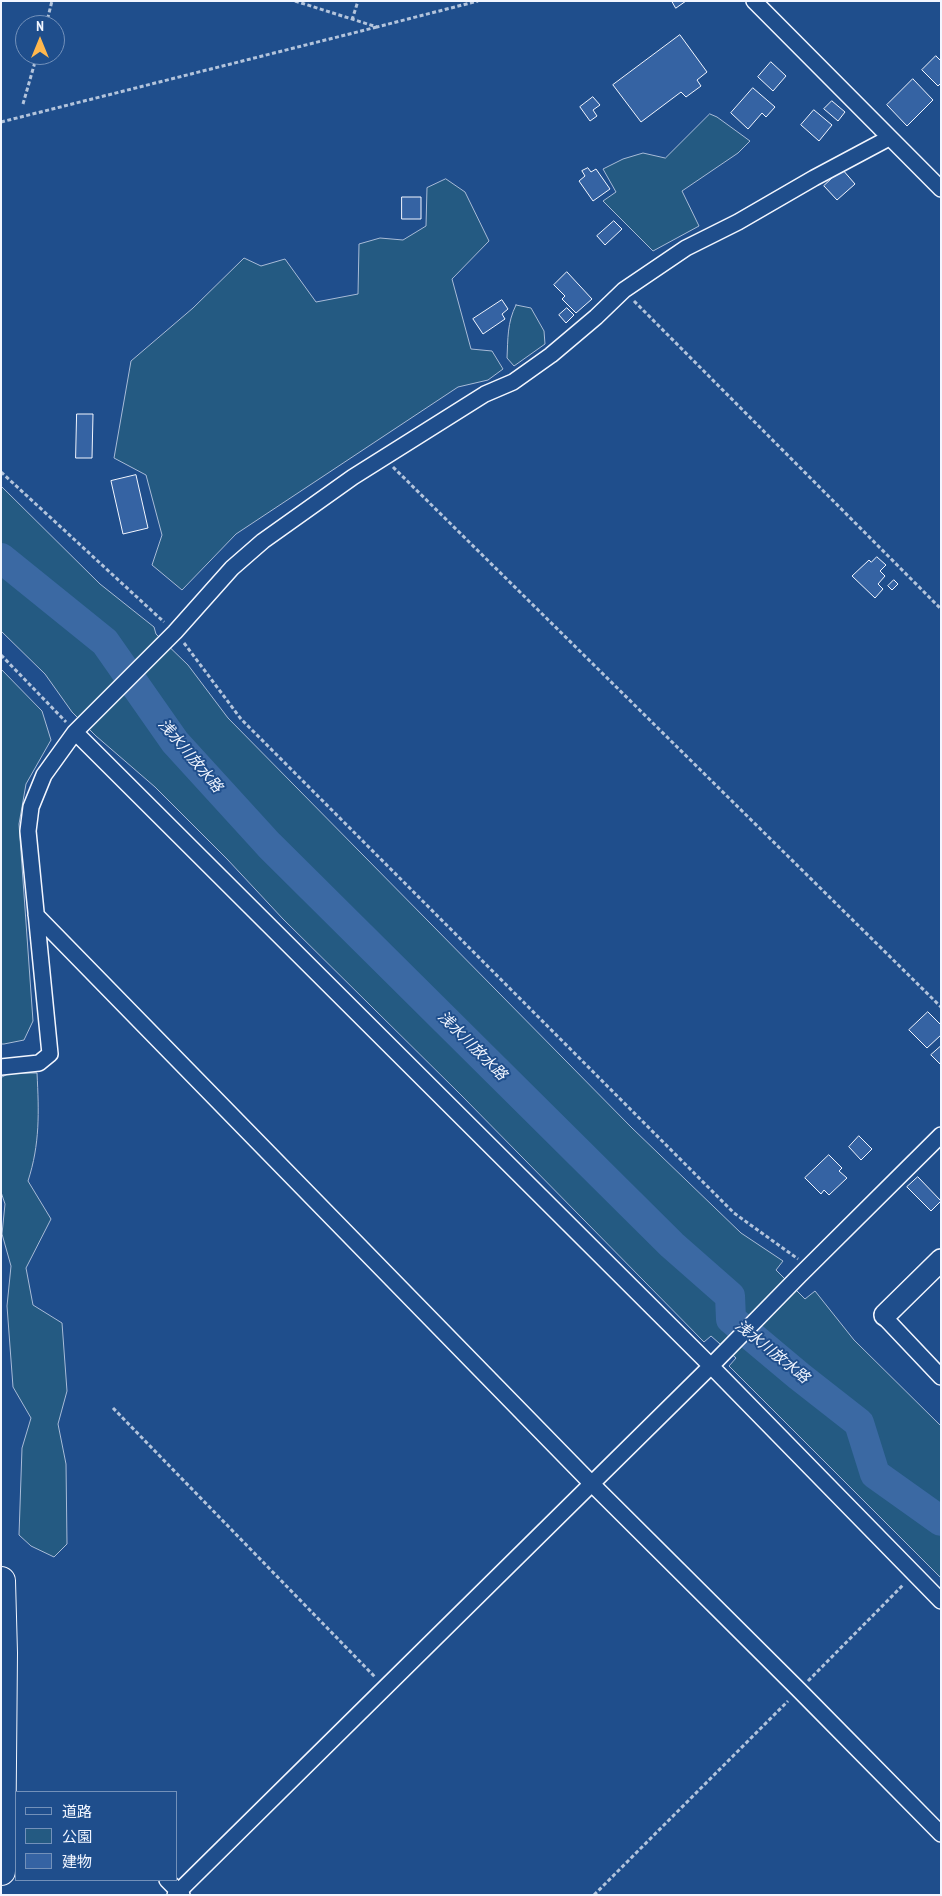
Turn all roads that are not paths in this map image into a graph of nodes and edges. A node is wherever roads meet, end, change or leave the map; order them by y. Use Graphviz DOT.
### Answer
graph roads {
  1 [pos="754,1"];
  2 [pos="889,138"];
  3 [pos="941,189"];
  4 [pos="75,732"];
  5 [pos="36,915"];
  6 [pos="1,1067"];
  7 [pos="941,1136"];
  8 [pos="941,1260"];
  9 [pos="885,1315"];
  10 [pos="711,1366"];
  11 [pos="941,1377"];
  12 [pos="590,1483"];
  13 [pos="1,1581"];
  14 [pos="941,1601"];
  15 [pos="941,1834"];
  16 [pos="1,1871"];
  17 [pos="168,1881"];
  18 [pos="178,1894"];
  1 -- 2 [label="street"];
  2 -- 3 [label="street"];
  2 -- 4 [label="street"];
  4 -- 5 [label="street"];
  4 -- 10 [label="street"];
  5 -- 6 [label="street"];
  5 -- 12 [label="street"];
  7 -- 10 [label="street"];
  8 -- 9 [label="street"];
  9 -- 11 [label="street"];
  10 -- 12 [label="street"];
  10 -- 14 [label="street"];
  12 -- 15 [label="street"];
  12 -- 18 [label="street"];
  13 -- 16 [label="highway"];
  17 -- 18 [label="street"];
}
